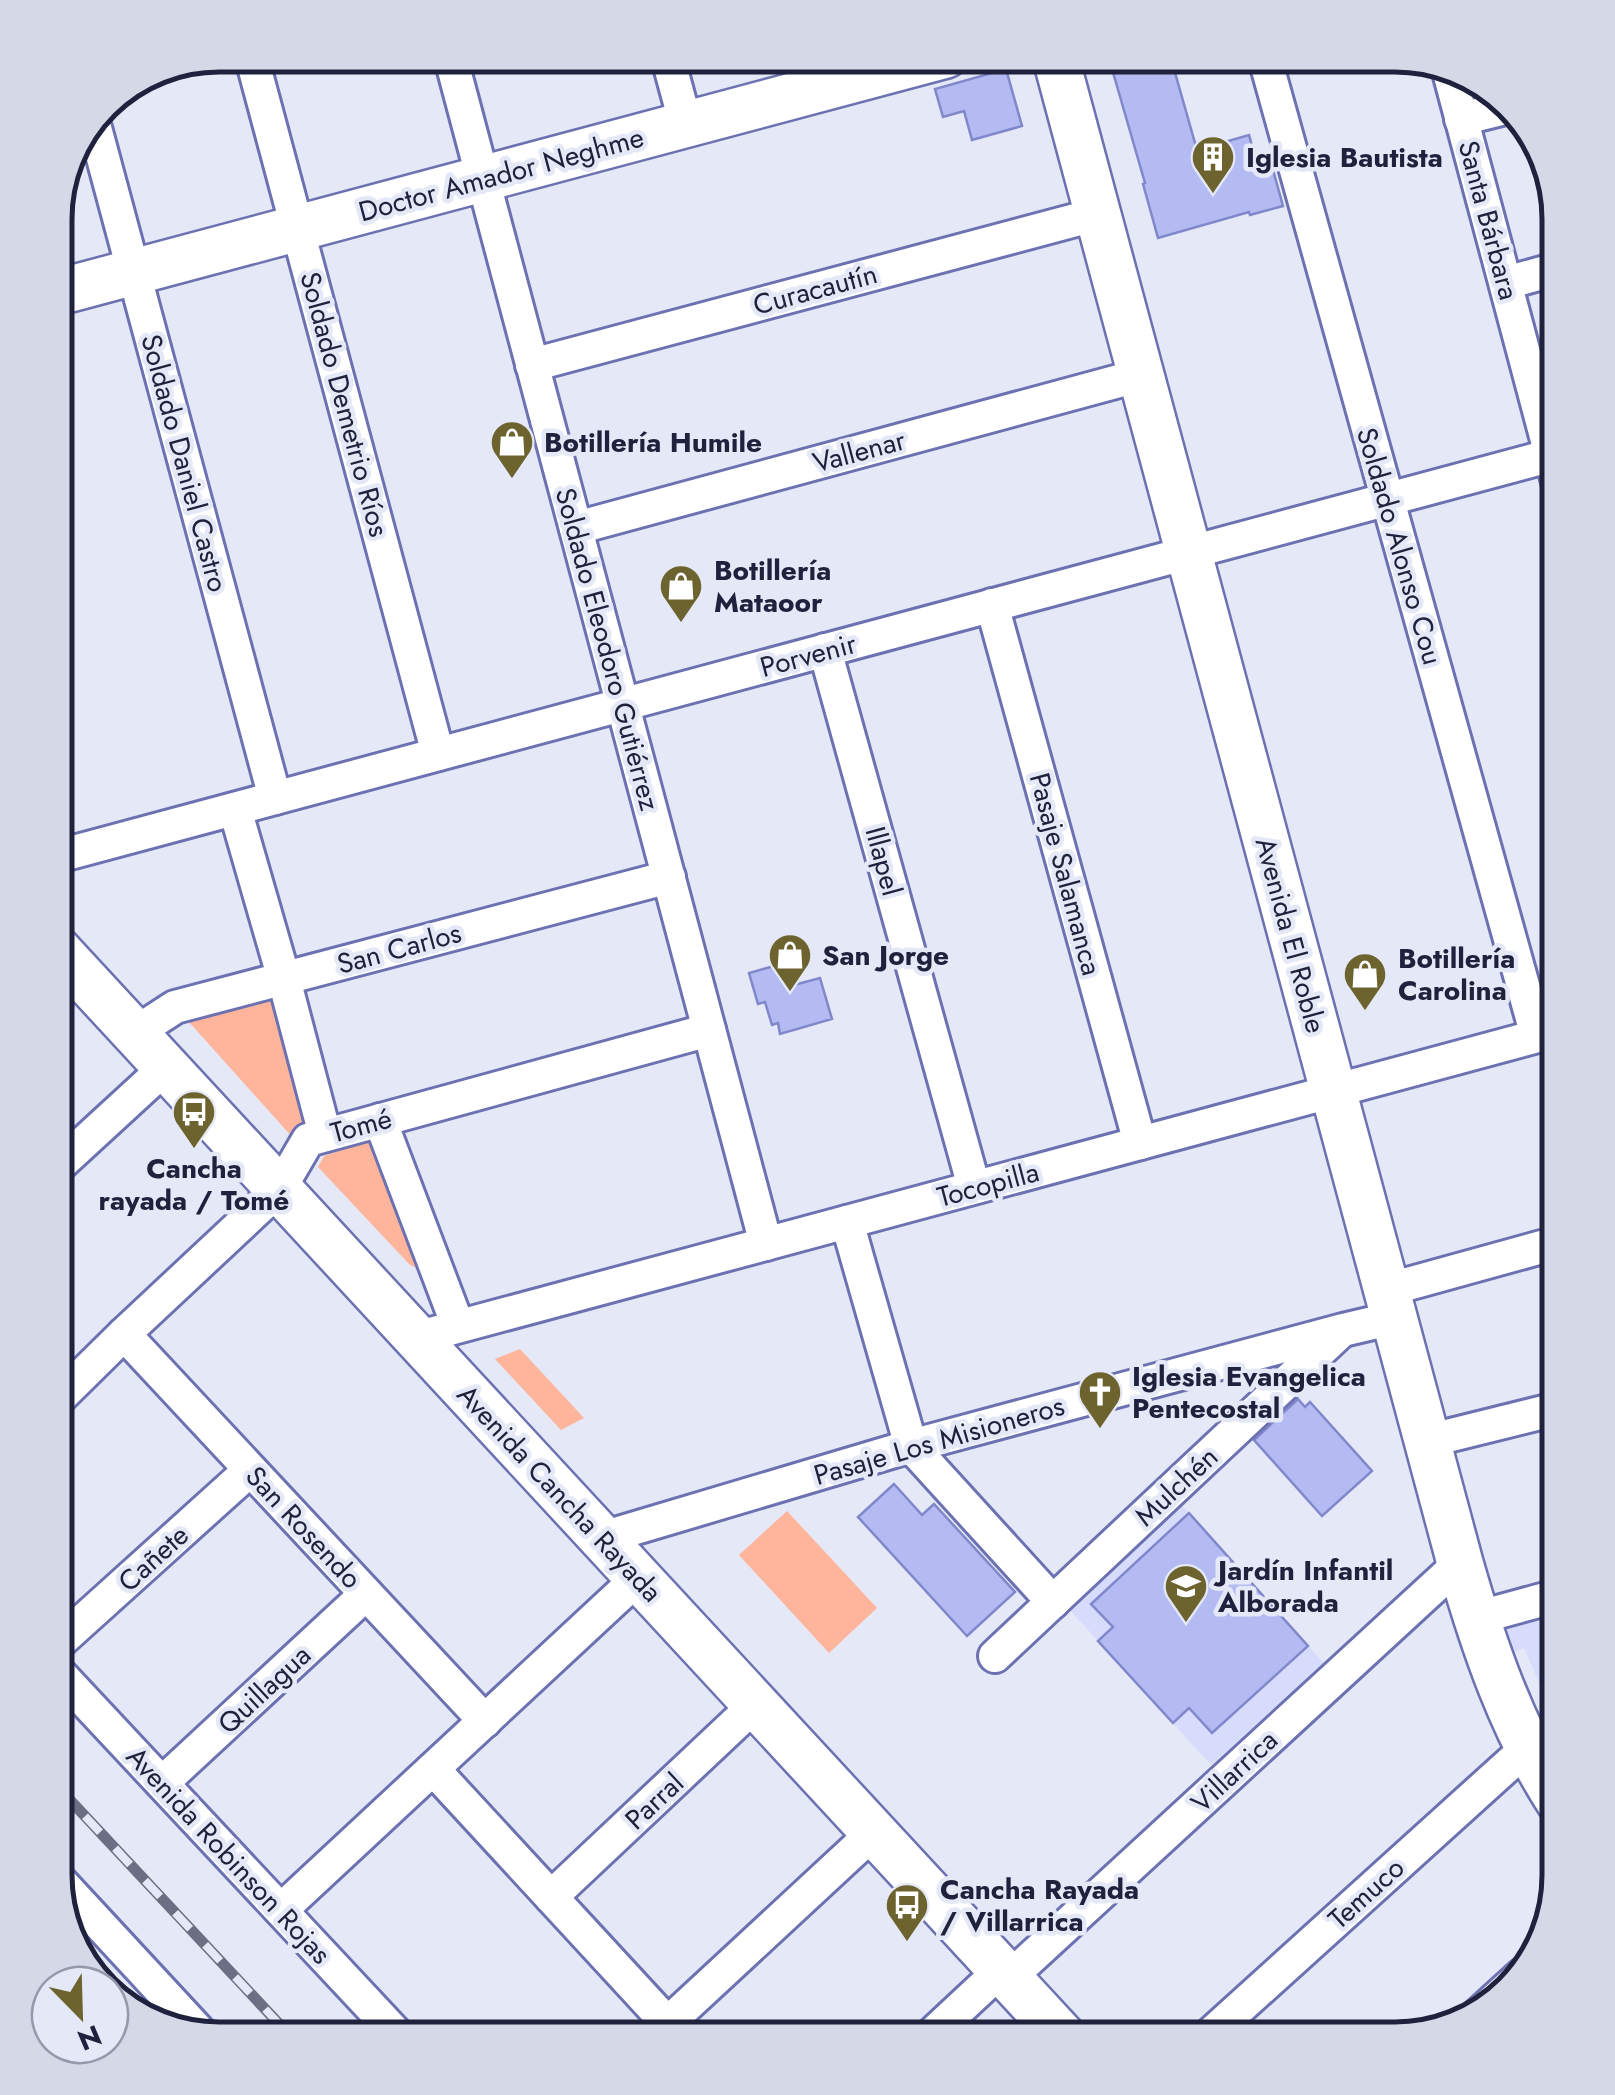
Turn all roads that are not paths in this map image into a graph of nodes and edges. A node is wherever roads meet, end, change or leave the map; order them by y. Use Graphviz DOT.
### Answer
graph roads {
  1 [pos="256,73"];
  2 [pos="455,73"];
  3 [pos="671,73"];
  4 [pos="830,73"];
  5 [pos="1060,73"];
  6 [pos="1269,73"];
  7 [pos="1452,84"];
  8 [pos="1494,111"];
  9 [pos="1462,119"];
  10 [pos="686,125"];
  11 [pos="98,138"];
  12 [pos="483,178"];
  13 [pos="1098,214"];
  14 [pos="298,228"];
  15 [pos="134,272"];
  16 [pos="1542,273"];
  17 [pos="1506,282"];
  18 [pos="73,288"];
  19 [pos="532,365"];
  20 [pos="1141,375"];
  21 [pos="1542,408"];
  22 [pos="1542,457"];
  23 [pos="1386,499"];
  24 [pos="576,528"];
  25 [pos="1189,552"];
  26 [pos="992,605"];
  27 [pos="826,650"];
  28 [pos="623,704"];
  29 [pos="438,754"];
  30 [pos="275,798"];
  31 [pos="235,809"];
  32 [pos="73,852"];
  33 [pos="668,878"];
  34 [pos="73,966"];
  35 [pos="284,978"];
  36 [pos="1542,1013"];
  37 [pos="709,1030"];
  38 [pos="135,1033"];
  39 [pos="1542,1035"];
  40 [pos="166,1067"];
  41 [pos="1333,1091"];
  42 [pos="380,1120"];
  43 [pos="325,1135"];
  44 [pos="1140,1143"];
  45 [pos="73,1152"];
  46 [pos="280,1188"];
  47 [pos="974,1188"];
  48 [pos="847,1222"];
  49 [pos="766,1244"];
  50 [pos="1542,1249"];
  51 [pos="1390,1304"];
  52 [pos="1343,1330"];
  53 [pos="437,1332"];
  54 [pos="124,1334"];
  55 [pos="73,1384"];
  56 [pos="1542,1412"];
  57 [pos="1427,1441"];
  58 [pos="911,1446"];
  59 [pos="250,1470"];
  60 [pos="602,1538"];
  61 [pos="1460,1563"];
  62 [pos="638,1578"];
  63 [pos="366,1594"];
  64 [pos="1542,1601"];
  65 [pos="1052,1602"];
  66 [pos="1476,1618"];
  67 [pos="73,1630"];
  68 [pos="995,1656"];
  69 [pos="73,1689"];
  70 [pos="756,1704"];
  71 [pos="484,1721"];
  72 [pos="1528,1747"];
  73 [pos="433,1769"];
  74 [pos="1542,1772"];
  75 [pos="162,1783"];
  76 [pos="874,1832"];
  77 [pos="551,1897"];
  78 [pos="75,1898"];
  79 [pos="281,1910"];
  80 [pos="1005,1974"];
  81 [pos="180,2017"];
  82 [pos="385,2022"];
  83 [pos="668,2022"];
  84 [pos="685,2022"];
  85 [pos="948,2022"];
  86 [pos="1049,2022"];
  87 [pos="1224,2022"];
  1 -- 14 [label="street, Soldado Demetrio Ríos"];
  2 -- 12 [label="street, Soldado Eleodoro Gutiérrez"];
  3 -- 10 [label="street"];
  4 -- 10 [label="street, Doctor Amador Neghme"];
  5 -- 13 [label="street, Avenida El Roble"];
  6 -- 23 [label="street, Soldado Alonso Cou"];
  7 -- 9 [label="street, Santa Bárbara"];
  8 -- 9 [label="street"];
  9 -- 17 [label="street, Santa Bárbara"];
  10 -- 12 [label="street, Doctor Amador Neghme"];
  11 -- 15 [label="street, Soldado Daniel Castro"];
  12 -- 14 [label="street, Doctor Amador Neghme"];
  12 -- 19 [label="street, Soldado Eleodoro Gutiérrez"];
  13 -- 19 [label="street, Curacautín"];
  13 -- 20 [label="street, Avenida El Roble"];
  14 -- 15 [label="street, Doctor Amador Neghme"];
  14 -- 29 [label="street, Soldado Demetrio Ríos"];
  15 -- 18 [label="street, Doctor Amador Neghme"];
  15 -- 30 [label="street, Soldado Daniel Castro"];
  16 -- 17 [label="street"];
  17 -- 21 [label="street, Santa Bárbara"];
  19 -- 24 [label="street, Soldado Eleodoro Gutiérrez"];
  20 -- 24 [label="street, Vallenar"];
  20 -- 25 [label="street, Avenida El Roble"];
  22 -- 23 [label="street, Porvenir"];
  23 -- 25 [label="street, Porvenir"];
  23 -- 36 [label="street, Soldado Alonso Cou"];
  24 -- 28 [label="street, Soldado Eleodoro Gutiérrez"];
  25 -- 26 [label="street, Porvenir"];
  25 -- 41 [label="street, Avenida El Roble"];
  26 -- 27 [label="street, Porvenir"];
  26 -- 44 [label="street, Pasaje Salamanca"];
  27 -- 28 [label="street, Porvenir"];
  27 -- 47 [label="street, Illapel"];
  28 -- 29 [label="street, Porvenir"];
  28 -- 33 [label="street, Soldado Eleodoro Gutiérrez"];
  29 -- 30 [label="street, Porvenir"];
  30 -- 31 [label="street, Porvenir"];
  31 -- 32 [label="street, Porvenir"];
  31 -- 35 [label="street"];
  33 -- 35 [label="street, San Carlos"];
  33 -- 37 [label="street, Soldado Eleodoro Gutiérrez"];
  34 -- 38 [label="street, Avenida Cancha Rayada"];
  35 -- 38 [label="street, San Carlos"];
  35 -- 43 [label="street"];
  37 -- 42 [label="street, Tomé"];
  37 -- 49 [label="street, Soldado Eleodoro Gutiérrez"];
  38 -- 40 [label="street, Avenida Cancha Rayada"];
  39 -- 41 [label="street, Tocopilla"];
  40 -- 45 [label="street"];
  40 -- 46 [label="street, Avenida Cancha Rayada"];
  41 -- 44 [label="street, Tocopilla"];
  41 -- 51 [label="street, Avenida El Roble"];
  42 -- 43 [label="street, Tomé"];
  42 -- 53 [label="street"];
  43 -- 46 [label="street, Tomé"];
  44 -- 47 [label="street, Tocopilla"];
  46 -- 53 [label="street, Avenida Cancha Rayada"];
  46 -- 54 [label="street, Tomé"];
  47 -- 48 [label="street, Tocopilla"];
  48 -- 49 [label="street, Tocopilla"];
  48 -- 58 [label="street"];
  49 -- 53 [label="street, Tocopilla"];
  50 -- 51 [label="street, Pasaje Los Misioneros"];
  51 -- 52 [label="street, Pasaje Los Misioneros"];
  51 -- 57 [label="street, Avenida El Roble"];
  52 -- 58 [label="street, Pasaje Los Misioneros"];
  52 -- 65 [label="street, Mulchén"];
  53 -- 60 [label="street, Avenida Cancha Rayada"];
  54 -- 55 [label="street, Tomé"];
  54 -- 59 [label="street, San Rosendo"];
  56 -- 57 [label="street"];
  57 -- 61 [label="street, Avenida El Roble"];
  58 -- 60 [label="street, Pasaje Los Misioneros"];
  58 -- 65 [label="street"];
  59 -- 63 [label="street, San Rosendo"];
  59 -- 67 [label="street, Cañete"];
  60 -- 62 [label="street, Avenida Cancha Rayada"];
  61 -- 66 [label="street, Avenida El Roble"];
  61 -- 80 [label="street, Villarrica"];
  62 -- 70 [label="street, Avenida Cancha Rayada"];
  62 -- 71 [label="street"];
  63 -- 71 [label="street, San Rosendo"];
  63 -- 75 [label="street, Quillagua"];
  64 -- 66 [label="street"];
  65 -- 68 [label="street, Mulchén"];
  66 -- 72 [label="street, Avenida El Roble"];
  69 -- 75 [label="street, Avenida Robinson Rojas"];
  70 -- 76 [label="street, Avenida Cancha Rayada"];
  70 -- 77 [label="street, Parral"];
  71 -- 73 [label="street"];
  72 -- 74 [label="street, Avenida El Roble"];
  72 -- 87 [label="street, Temuco"];
  73 -- 77 [label="street"];
  73 -- 79 [label="street"];
  75 -- 79 [label="street, Avenida Robinson Rojas"];
  76 -- 80 [label="street, Avenida Cancha Rayada"];
  76 -- 84 [label="street"];
  77 -- 83 [label="street"];
  78 -- 81 [label="street"];
  79 -- 82 [label="street, Avenida Robinson Rojas"];
  80 -- 85 [label="street, Villarrica"];
  80 -- 86 [label="street, Avenida Cancha Rayada"];
}
